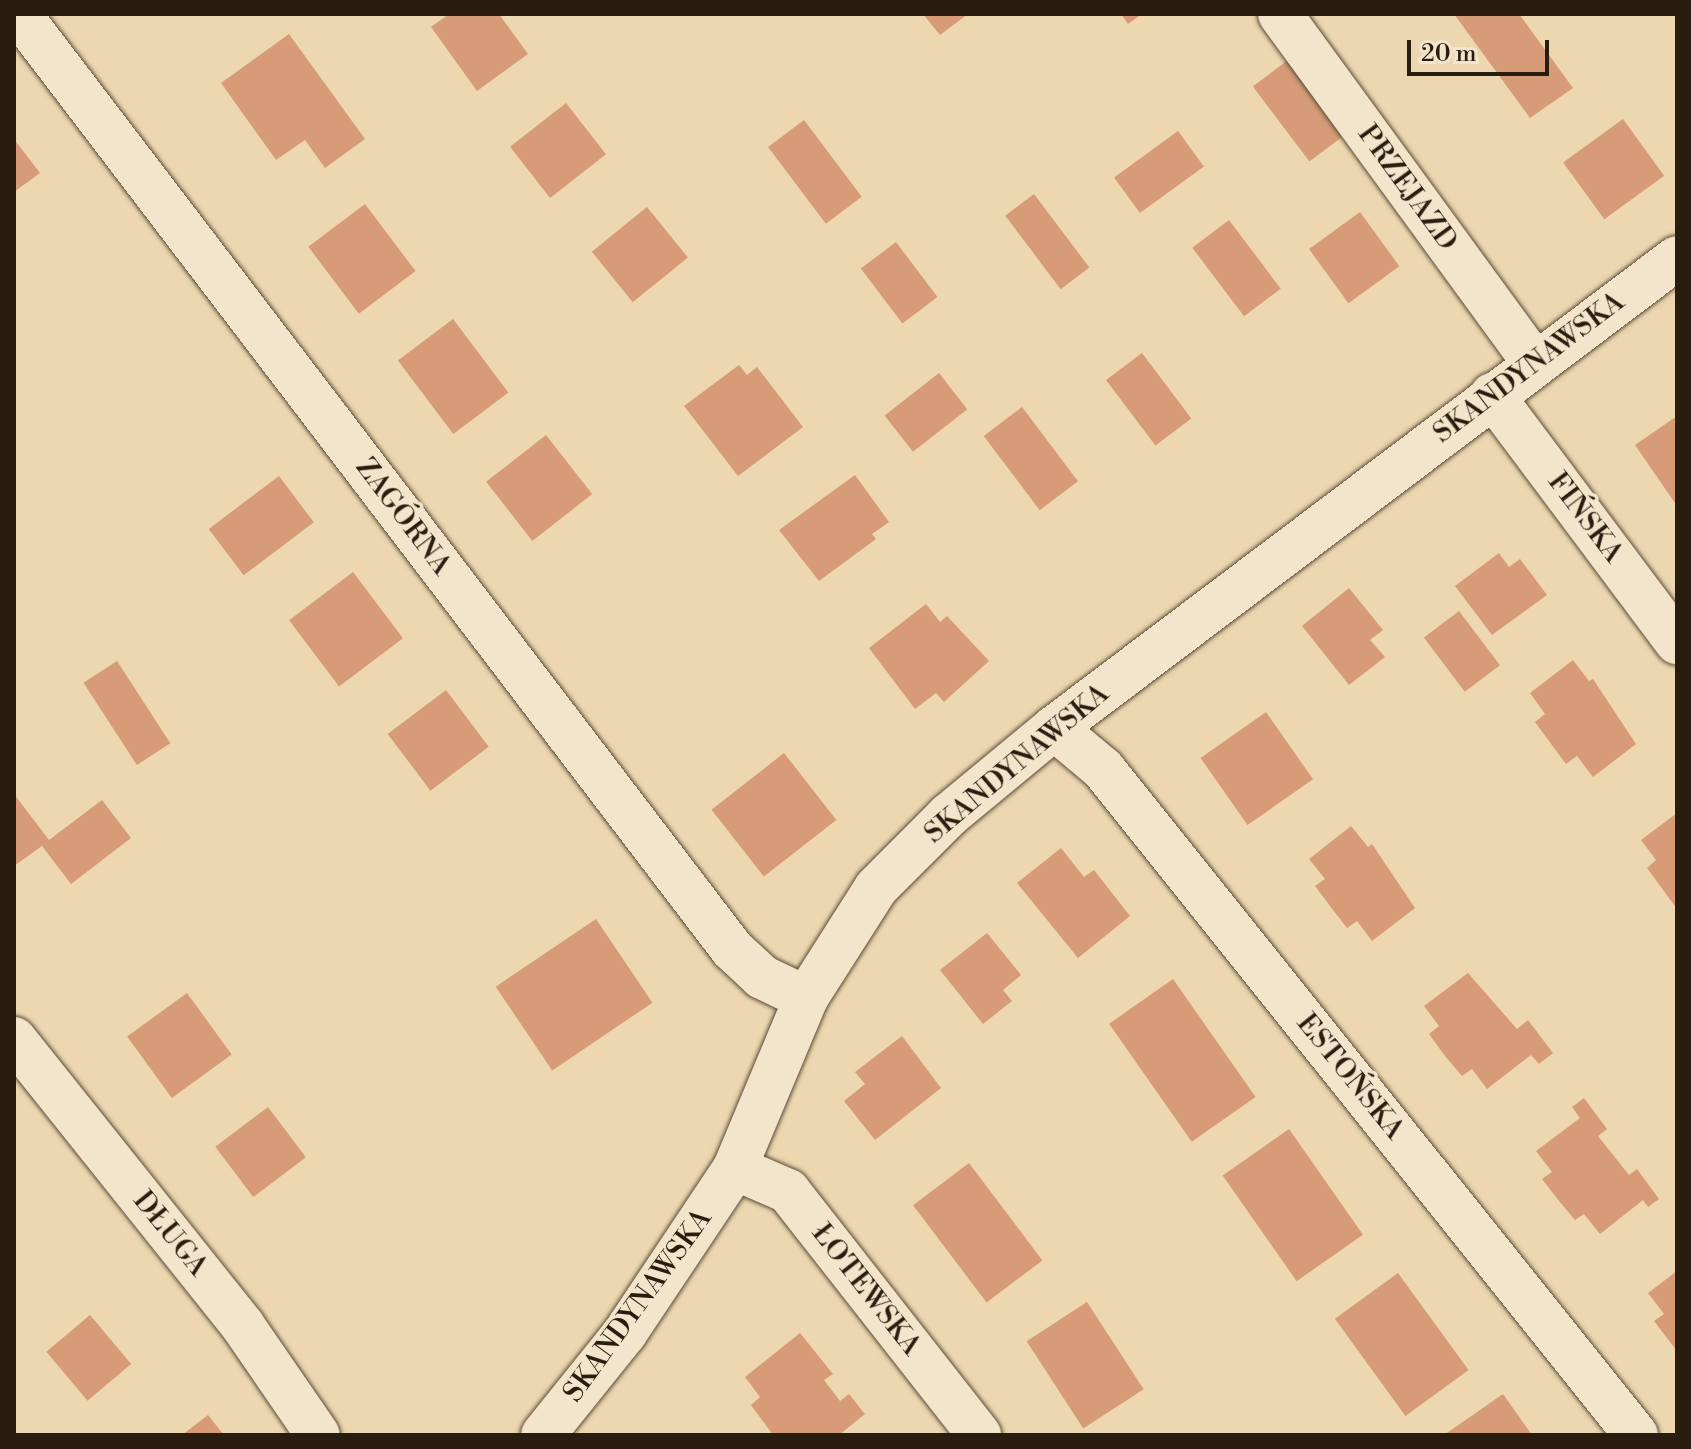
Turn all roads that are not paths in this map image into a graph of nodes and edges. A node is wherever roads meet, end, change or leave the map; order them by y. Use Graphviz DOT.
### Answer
graph roads {
  1 [pos="19,14"];
  2 [pos="1280,14"];
  3 [pos="1677,258"];
  4 [pos="1534,362"];
  5 [pos="1492,395"];
  6 [pos="1677,642"];
  7 [pos="1054,728"];
  8 [pos="806,998"];
  9 [pos="14,1039"];
  10 [pos="735,1168"];
  11 [pos="318,1435"];
  12 [pos="543,1435"];
  13 [pos="979,1435"];
  14 [pos="1636,1435"];
  1 -- 8 [label="street, ZAGÓRNA"];
  2 -- 4 [label="street, PRZEJAZD"];
  3 -- 4 [label="street, SKANDYNAWSKA"];
  4 -- 5 [label="street, SKANDYNAWSKA"];
  5 -- 6 [label="street, FIŃSKA"];
  5 -- 7 [label="street, SKANDYNAWSKA"];
  7 -- 8 [label="street, SKANDYNAWSKA"];
  7 -- 14 [label="street, ESTOŃSKA"];
  8 -- 10 [label="street, SKANDYNAWSKA"];
  9 -- 11 [label="street, DŁUGA"];
  10 -- 12 [label="street, SKANDYNAWSKA"];
  10 -- 13 [label="street, ŁOTEWSKA"];
}
